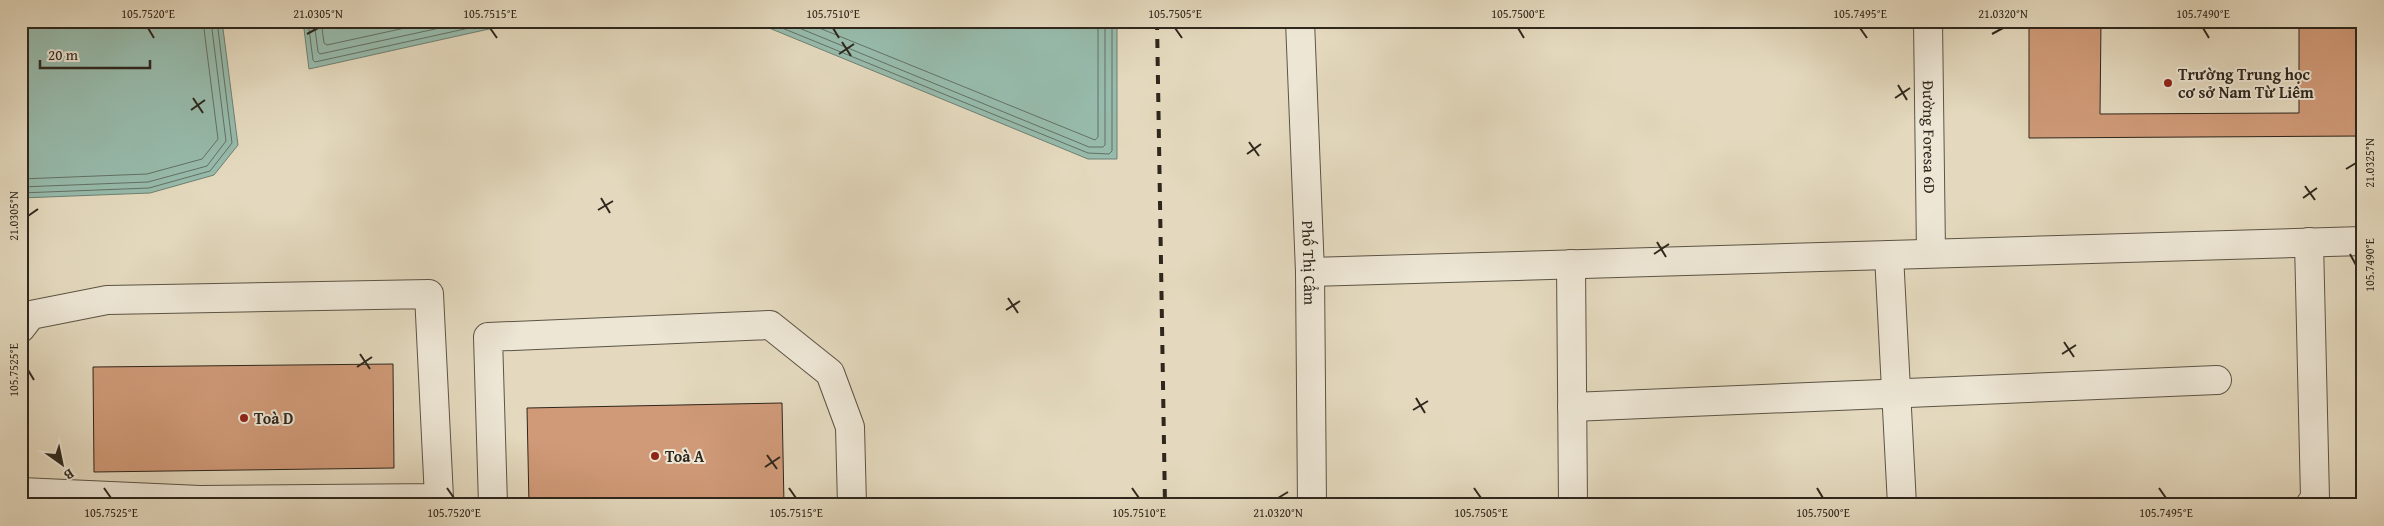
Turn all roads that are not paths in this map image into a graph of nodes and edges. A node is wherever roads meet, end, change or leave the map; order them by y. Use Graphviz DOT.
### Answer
graph roads {
  1 [pos="1300,21"];
  2 [pos="1928,21"];
  3 [pos="2363,241"];
  4 [pos="2309,242"];
  5 [pos="1931,253"];
  6 [pos="1889,255"];
  7 [pos="1571,264"];
  8 [pos="1310,272"];
  9 [pos="21,328"];
  10 [pos="2217,380"];
  11 [pos="1894,394"];
  12 [pos="1572,407"];
  13 [pos="21,492"];
  14 [pos="439,501"];
  15 [pos="200,502"];
  16 [pos="493,505"];
  17 [pos="852,505"];
  18 [pos="1312,505"];
  19 [pos="1573,505"];
  20 [pos="1902,505"];
  21 [pos="2310,505"];
  1 -- 8 [label="street, Phố Thị Cẩm"];
  2 -- 5 [label="street, Đường Foresa 6D"];
  3 -- 4 [label="street"];
  4 -- 5 [label="street"];
  4 -- 21 [label="street"];
  5 -- 6 [label="street"];
  6 -- 7 [label="street"];
  6 -- 11 [label="street"];
  7 -- 8 [label="street"];
  7 -- 12 [label="street"];
  8 -- 18 [label="street, Phố Thị Cẩm"];
  9 -- 14 [label="street"];
  10 -- 11 [label="street"];
  11 -- 12 [label="street"];
  11 -- 20 [label="street"];
  12 -- 19 [label="street"];
  13 -- 15 [label="street"];
  14 -- 15 [label="street"];
  16 -- 17 [label="street"];
}
